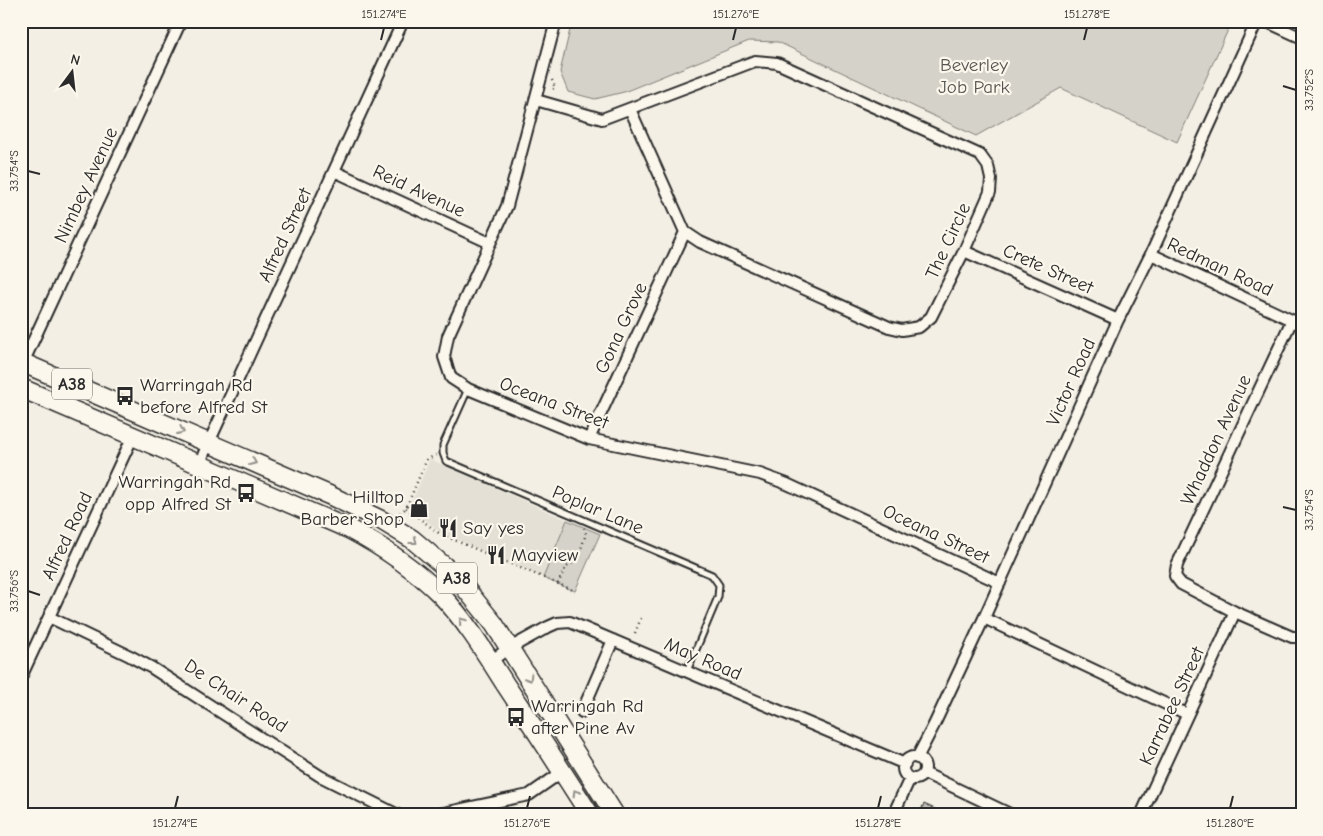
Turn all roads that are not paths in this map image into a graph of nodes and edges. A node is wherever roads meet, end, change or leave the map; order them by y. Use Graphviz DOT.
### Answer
graph roads {
  1 [pos="181,21"];
  2 [pos="403,21"];
  3 [pos="556,21"];
  4 [pos="1256,21"];
  5 [pos="1265,21"];
  6 [pos="1302,38"];
  7 [pos="536,100"];
  8 [pos="630,110"];
  9 [pos="334,171"];
  10 [pos="685,232"];
  11 [pos="490,243"];
  12 [pos="964,251"];
  13 [pos="1151,254"];
  14 [pos="1118,320"];
  15 [pos="1297,322"];
  16 [pos="22,363"];
  17 [pos="21,388"];
  18 [pos="468,389"];
  19 [pos="133,436"];
  20 [pos="589,439"];
  21 [pos="208,443"];
  22 [pos="199,464"];
  23 [pos="1000,583"];
  24 [pos="1235,612"];
  25 [pos="49,617"];
  26 [pos="984,618"];
  27 [pos="1301,637"];
  28 [pos="613,640"];
  29 [pos="510,648"];
  30 [pos="490,661"];
  31 [pos="686,671"];
  32 [pos="21,677"];
  33 [pos="582,712"];
  34 [pos="1187,714"];
  35 [pos="917,758"];
  36 [pos="581,760"];
  37 [pos="905,764"];
  38 [pos="562,772"];
  39 [pos="924,773"];
  40 [pos="910,778"];
  41 [pos="398,815"];
  42 [pos="434,815"];
  43 [pos="590,815"];
  44 [pos="615,815"];
  45 [pos="893,815"];
  46 [pos="1012,815"];
  47 [pos="1141,815"];
  1 -- 16 [label="street, Nimbey Avenue"];
  2 -- 9 [label="street, Alfred Street"];
  3 -- 7 [label="street, Oceana Street"];
  4 -- 13 [label="street, Victor Road"];
  5 -- 6 [label="street"];
  7 -- 8 [label="street, The Circle"];
  7 -- 11 [label="street, Oceana Street"];
  8 -- 10 [label="street"];
  8 -- 12 [label="street, The Circle"];
  9 -- 11 [label="street, Reid Avenue"];
  9 -- 21 [label="street, Alfred Street"];
  10 -- 12 [label="street, The Circle"];
  10 -- 20 [label="street, Gona Grove"];
  11 -- 18 [label="street, Oceana Street"];
  12 -- 14 [label="street, Crete Street"];
  13 -- 14 [label="street, Victor Road"];
  13 -- 15 [label="street, Redman Road"];
  14 -- 23 [label="street, Victor Road"];
  15 -- 24 [label="street, Whaddon Avenue"];
  16 -- 21 [label="highway, A38, one-way"];
  17 -- 19 [label="highway, A38"];
  18 -- 20 [label="street, Oceana Street"];
  18 -- 31 [label="lane, Poplar Lane"];
  19 -- 22 [label="highway, A38"];
  19 -- 25 [label="street, Alfred Road"];
  20 -- 23 [label="street, Oceana Street"];
  21 -- 22 [label="street, Alfred Street"];
  21 -- 29 [label="highway, A38, one-way"];
  30 -- 22 [label="highway, A38, one-way"];
  23 -- 26 [label="street, Victor Road"];
  24 -- 27 [label="street"];
  24 -- 34 [label="street, Karrabee Street"];
  25 -- 32 [label="street, Alfred Road"];
  25 -- 41 [label="street, De Chair Road"];
  26 -- 34 [label="street"];
  26 -- 35 [label="street, Victor Road"];
  28 -- 29 [label="street, May Road"];
  28 -- 31 [label="street, May Road"];
  28 -- 33 [label="street"];
  29 -- 30 [label="street, May Road"];
  29 -- 36 [label="highway, A38, one-way"];
  30 -- 38 [label="highway, A38"];
  31 -- 37 [label="street, May Road"];
  34 -- 47 [label="street, Karrabee Street"];
  35 -- 37 [label="street"];
  35 -- 39 [label="street"];
  36 -- 38 [label="highway"];
  36 -- 44 [label="highway, A38"];
  37 -- 40 [label="street"];
  38 -- 42 [label="street"];
  43 -- 38 [label="highway, A38, one-way"];
  39 -- 40 [label="street"];
  39 -- 46 [label="street"];
  40 -- 45 [label="street"];
}
